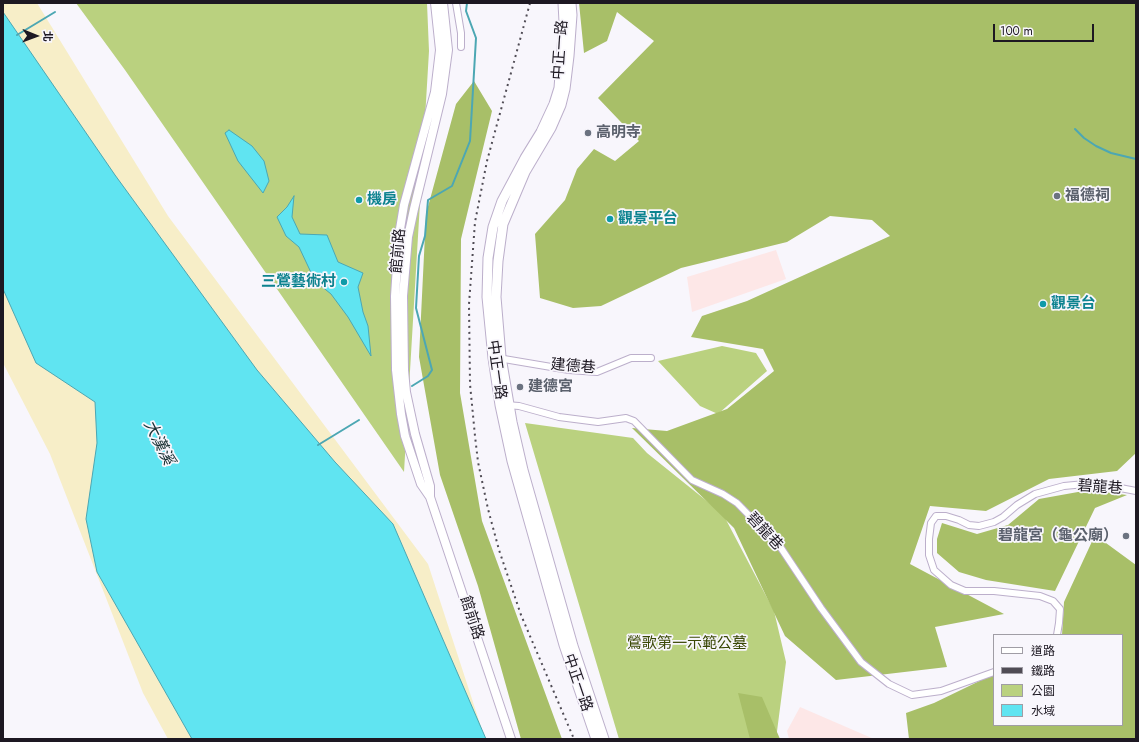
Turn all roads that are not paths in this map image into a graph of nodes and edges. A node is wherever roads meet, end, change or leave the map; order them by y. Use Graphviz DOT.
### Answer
graph roads {
  1 [pos="435,3"];
  2 [pos="442,3"];
  3 [pos="456,3"];
  4 [pos="563,3"];
  5 [pos="571,3"];
  6 [pos="461,47"];
  7 [pos="497,358"];
  8 [pos="651,358"];
  9 [pos="505,405"];
  10 [pos="1136,491"];
  11 [pos="430,497"];
  12 [pos="1057,634"];
  13 [pos="993,672"];
  14 [pos="511,739"];
  15 [pos="596,739"];
  16 [pos="604,739"];
  1 -- 11 [label="street, 館前路"];
  2 -- 11 [label="street, 館前路"];
  3 -- 6 [label="street"];
  4 -- 7 [label="main road, 中正一路"];
  5 -- 7 [label="main road, 中正一路"];
  7 -- 8 [label="street, 建德巷"];
  7 -- 9 [label="main road, 中正一路"];
  9 -- 13 [label="street, 碧龍巷"];
  9 -- 15 [label="main road, 中正一路"];
  9 -- 16 [label="main road, 中正一路"];
  10 -- 12 [label="street, 碧龍巷"];
  11 -- 14 [label="street, 館前路"];
}
